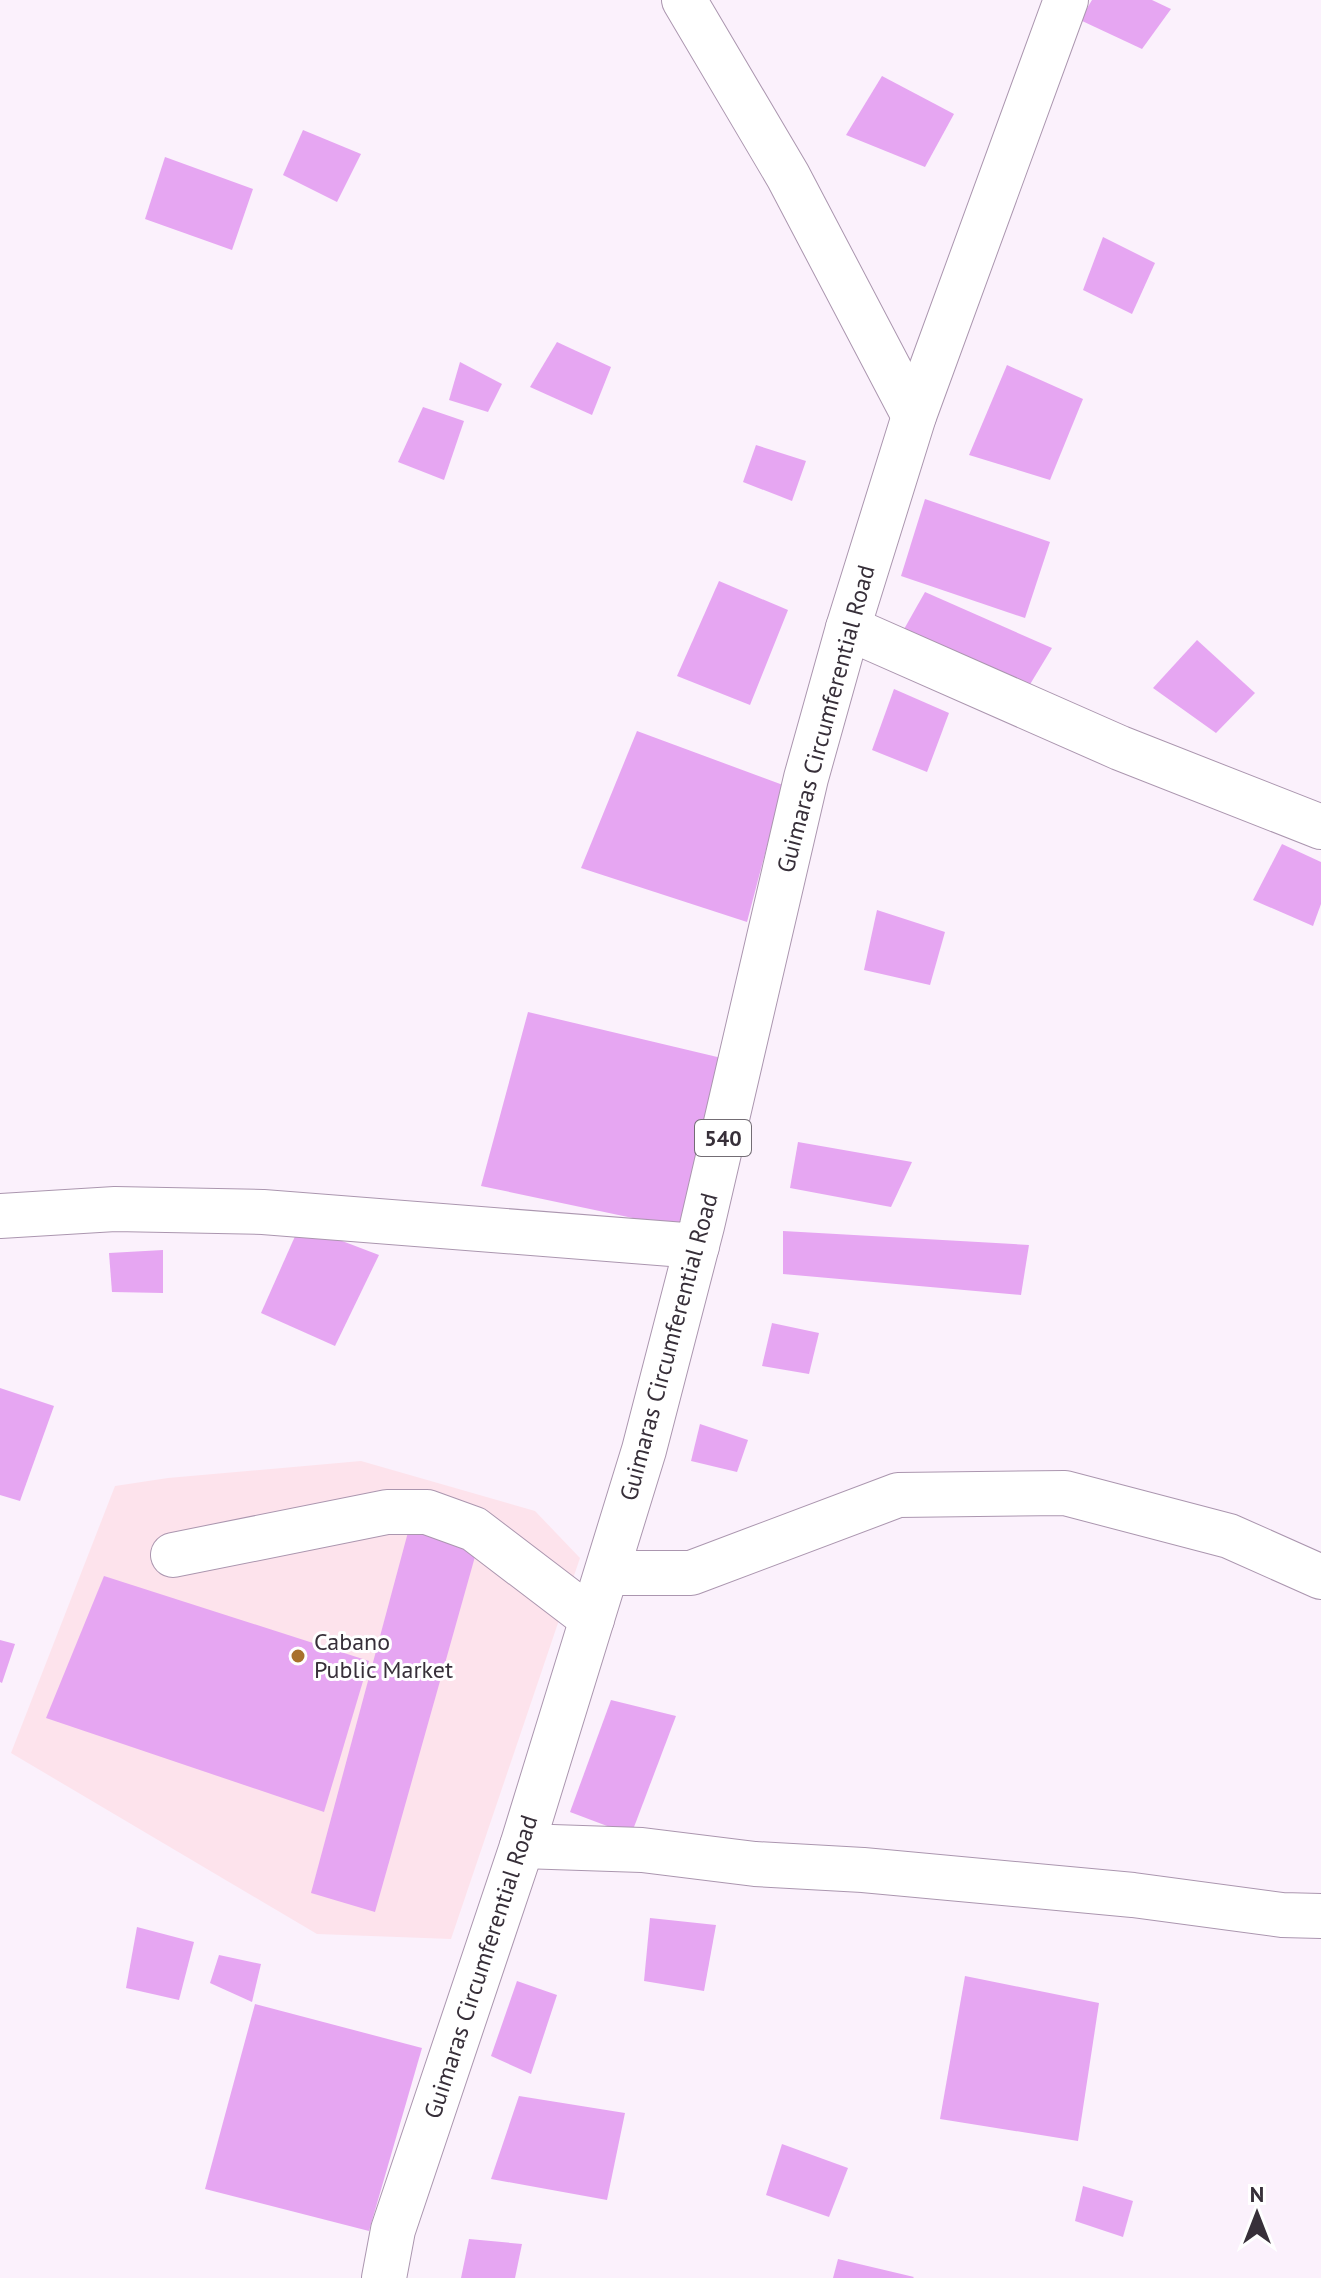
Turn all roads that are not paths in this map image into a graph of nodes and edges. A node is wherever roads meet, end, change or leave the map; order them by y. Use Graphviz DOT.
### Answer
graph roads {
  1 [pos="684,0"];
  2 [pos="1066,0"];
  3 [pos="914,416"];
  4 [pos="848,628"];
  5 [pos="1321,827"];
  6 [pos="0,1216"];
  7 [pos="697,1246"];
  8 [pos="173,1555"];
  9 [pos="607,1573"];
  10 [pos="1321,1577"];
  11 [pos="592,1619"];
  12 [pos="522,1846"];
  13 [pos="1321,1916"];
  14 [pos="384,2278"];
  1 -- 3 [label="street"];
  2 -- 3 [label="street, Guimaras Circumferential Road / 540"];
  3 -- 4 [label="street, Guimaras Circumferential Road / 540"];
  4 -- 5 [label="street"];
  4 -- 7 [label="street, Guimaras Circumferential Road / 540"];
  6 -- 7 [label="street"];
  7 -- 9 [label="street, Guimaras Circumferential Road / 540"];
  8 -- 11 [label="street"];
  9 -- 10 [label="street"];
  9 -- 11 [label="street, Guimaras Circumferential Road / 540"];
  11 -- 12 [label="street, Guimaras Circumferential Road / 540"];
  12 -- 13 [label="street"];
  12 -- 14 [label="street, Guimaras Circumferential Road / 540"];
}
